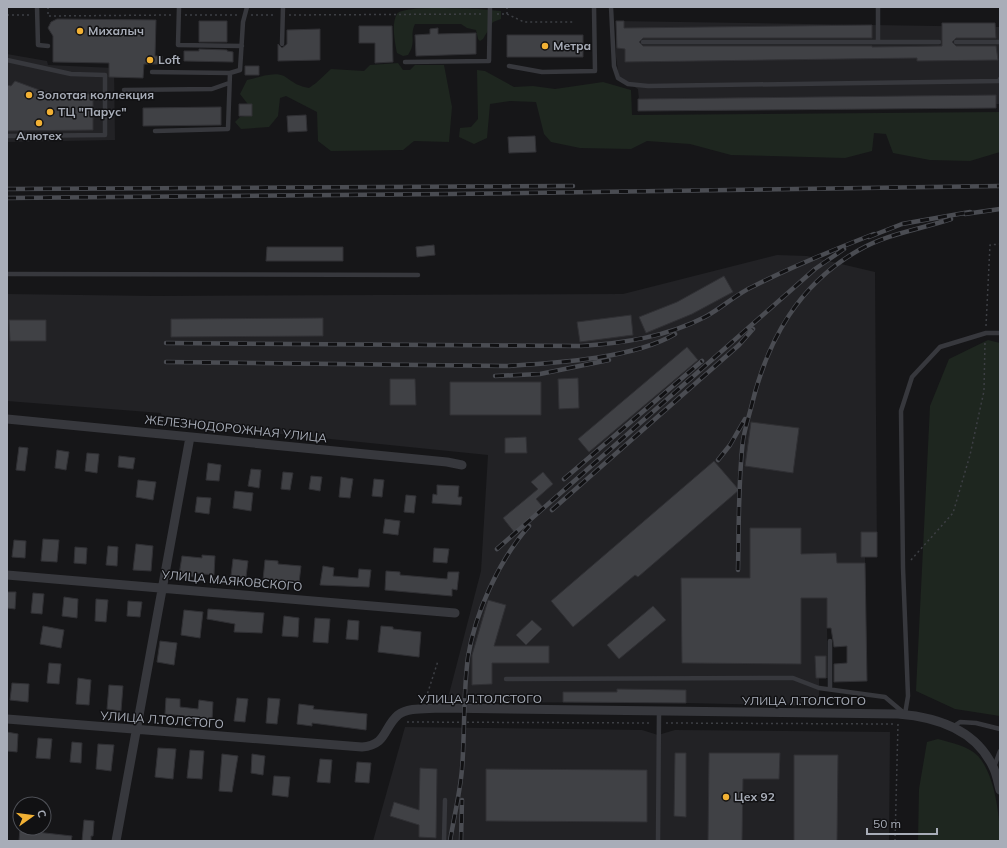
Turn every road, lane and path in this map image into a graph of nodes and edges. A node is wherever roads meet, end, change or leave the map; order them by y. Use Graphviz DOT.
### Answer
graph roads {
  1 [pos="37,7"];
  2 [pos="48,7"];
  3 [pos="179,7"];
  4 [pos="246,7"];
  5 [pos="283,7"];
  6 [pos="490,7"];
  7 [pos="507,7"];
  8 [pos="594,7"];
  9 [pos="611,7"];
  10 [pos="878,7"];
  11 [pos="490,14"];
  12 [pos="507,14"];
  13 [pos="7,15"];
  14 [pos="38,15"];
  15 [pos="179,15"];
  16 [pos="245,15"];
  17 [pos="283,15"];
  18 [pos="48,16"];
  19 [pos="575,22"];
  20 [pos="643,42"];
  21 [pos="878,42"];
  22 [pos="939,42"];
  23 [pos="956,42"];
  24 [pos="1000,42"];
  25 [pos="282,44"];
  26 [pos="48,46"];
  27 [pos="242,46"];
  28 [pos="7,50"];
  29 [pos="8,54"];
  30 [pos="7,60"];
  31 [pos="405,62"];
  32 [pos="509,66"];
  33 [pos="152,72"];
  34 [pos="230,73"];
  35 [pos="1000,79"];
  36 [pos="229,83"];
  37 [pos="124,90"];
  38 [pos="155,130"];
  39 [pos="7,136"];
  40 [pos="1000,244"];
  41 [pos="7,274"];
  42 [pos="418,275"];
  43 [pos="986,333"];
  44 [pos="1000,333"];
  45 [pos="7,419"];
  46 [pos="190,437"];
  47 [pos="462,465"];
  48 [pos="903,568"];
  49 [pos="7,575"];
  50 [pos="163,587"];
  51 [pos="455,613"];
  52 [pos="830,641"];
  53 [pos="438,661"];
  54 [pos="506,679"];
  55 [pos="830,689"];
  56 [pos="422,710"];
  57 [pos="659,712"];
  58 [pos="902,714"];
  59 [pos="7,719"];
  60 [pos="407,722"];
  61 [pos="659,724"];
  62 [pos="898,724"];
  63 [pos="954,726"];
  64 [pos="1000,729"];
  65 [pos="136,731"];
  66 [pos="1000,751"];
  67 [pos="994,769"];
  68 [pos="1000,790"];
  69 [pos="445,800"];
  70 [pos="116,841"];
  71 [pos="444,841"];
  72 [pos="658,841"];
  73 [pos="895,841"];
  1 -- 14 [label="lane"];
  2 -- 18 [label="path"];
  3 -- 15 [label="lane"];
  4 -- 16 [label="lane"];
  5 -- 17 [label="lane"];
  6 -- 11 [label="lane"];
  7 -- 12 [label="path"];
  8 -- 32 [label="lane"];
  9 -- 35 [label="lane"];
  10 -- 21 [label="lane"];
  11 -- 12 [label="path"];
  11 -- 17 [label="path"];
  11 -- 31 [label="lane"];
  12 -- 19 [label="path"];
  13 -- 14 [label="path"];
  14 -- 18 [label="path"];
  14 -- 26 [label="lane"];
  15 -- 16 [label="path"];
  15 -- 18 [label="path"];
  15 -- 27 [label="lane"];
  16 -- 17 [label="path"];
  16 -- 27 [label="lane"];
  17 -- 25 [label="lane"];
  20 -- 21 [label="lane"];
  21 -- 22 [label="lane"];
  23 -- 24 [label="lane"];
  27 -- 34 [label="lane"];
  28 -- 29 [label="path"];
  30 -- 39 [label="lane"];
  33 -- 34 [label="lane"];
  34 -- 36 [label="lane"];
  36 -- 37 [label="lane"];
  36 -- 38 [label="lane"];
  40 -- 43 [label="path"];
  41 -- 42 [label="lane"];
  43 -- 44 [label="lane"];
  43 -- 48 [label="path"];
  43 -- 48 [label="lane"];
  45 -- 46 [label="street, ЖЕЛЕЗНОДОРОЖНАЯ УЛИЦА"];
  46 -- 47 [label="street, ЖЕЛЕЗНОДОРОЖНАЯ УЛИЦА"];
  46 -- 50 [label="street"];
  48 -- 58 [label="lane"];
  49 -- 50 [label="street, УЛИЦА МАЯКОВСКОГО"];
  50 -- 51 [label="street, УЛИЦА МАЯКОВСКОГО"];
  50 -- 65 [label="street"];
  52 -- 55 [label="lane"];
  53 -- 56 [label="path"];
  54 -- 55 [label="lane"];
  55 -- 58 [label="lane"];
  56 -- 57 [label="street, УЛИЦА Л.ТОЛСТОГО"];
  56 -- 65 [label="street, УЛИЦА Л.ТОЛСТОГО"];
  57 -- 58 [label="street, УЛИЦА Л.ТОЛСТОГО"];
  57 -- 61 [label="lane"];
  58 -- 62 [label="path"];
  58 -- 63 [label="street, УЛИЦА Л.ТОЛСТОГО"];
  59 -- 65 [label="street, УЛИЦА Л.ТОЛСТОГО"];
  60 -- 61 [label="path"];
  61 -- 62 [label="path"];
  61 -- 72 [label="lane"];
  62 -- 73 [label="path"];
  63 -- 64 [label="lane"];
  63 -- 67 [label="street"];
  65 -- 70 [label="street"];
  66 -- 67 [label="lane"];
  67 -- 68 [label="street"];
  69 -- 71 [label="lane"];
}
